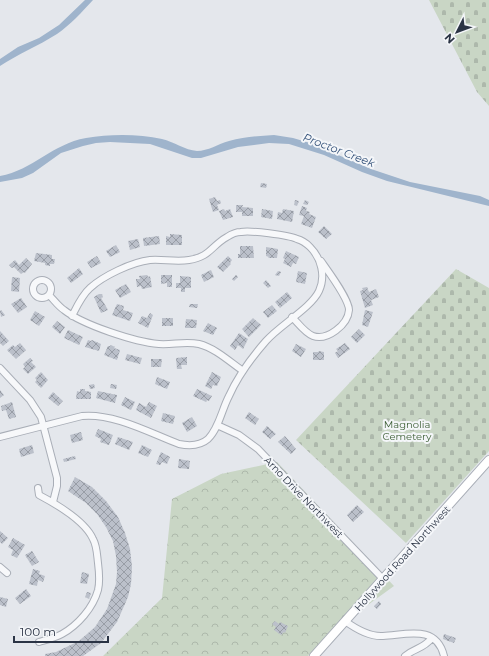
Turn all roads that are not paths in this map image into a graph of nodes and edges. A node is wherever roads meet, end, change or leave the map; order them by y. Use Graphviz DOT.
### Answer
graph roads {
  1 [pos="320,260"];
  2 [pos="49,295"];
  3 [pos="72,316"];
  4 [pos="292,317"];
  5 [pos="0,368"];
  6 [pos="243,372"];
  7 [pos="217,425"];
  8 [pos="43,426"];
  9 [pos="0,438"];
  10 [pos="489,460"];
  11 [pos="38,488"];
  12 [pos="53,502"];
  13 [pos="0,567"];
  14 [pos="6,573"];
  15 [pos="383,579"];
  16 [pos="345,621"];
  17 [pos="432,638"];
  18 [pos="39,642"];
  19 [pos="314,656"];
  20 [pos="405,656"];
  21 [pos="444,656"];
  1 -- 3 [label="street"];
  1 -- 4 [label="street"];
  1 -- 4 [label="street"];
  2 -- 3 [label="street"];
  3 -- 6 [label="street"];
  4 -- 6 [label="street"];
  5 -- 8 [label="street"];
  6 -- 7 [label="street"];
  7 -- 8 [label="street"];
  7 -- 15 [label="street, Arno Drive Northwest"];
  8 -- 9 [label="street"];
  8 -- 12 [label="street"];
  10 -- 15 [label="street, Hollywood Road Northwest"];
  11 -- 12 [label="street"];
  12 -- 18 [label="street"];
  13 -- 14 [label="street"];
  15 -- 16 [label="street, Hollywood Road Northwest"];
  16 -- 17 [label="street"];
  16 -- 19 [label="street, Hollywood Road Northwest"];
  17 -- 20 [label="street"];
  17 -- 21 [label="street"];
}
